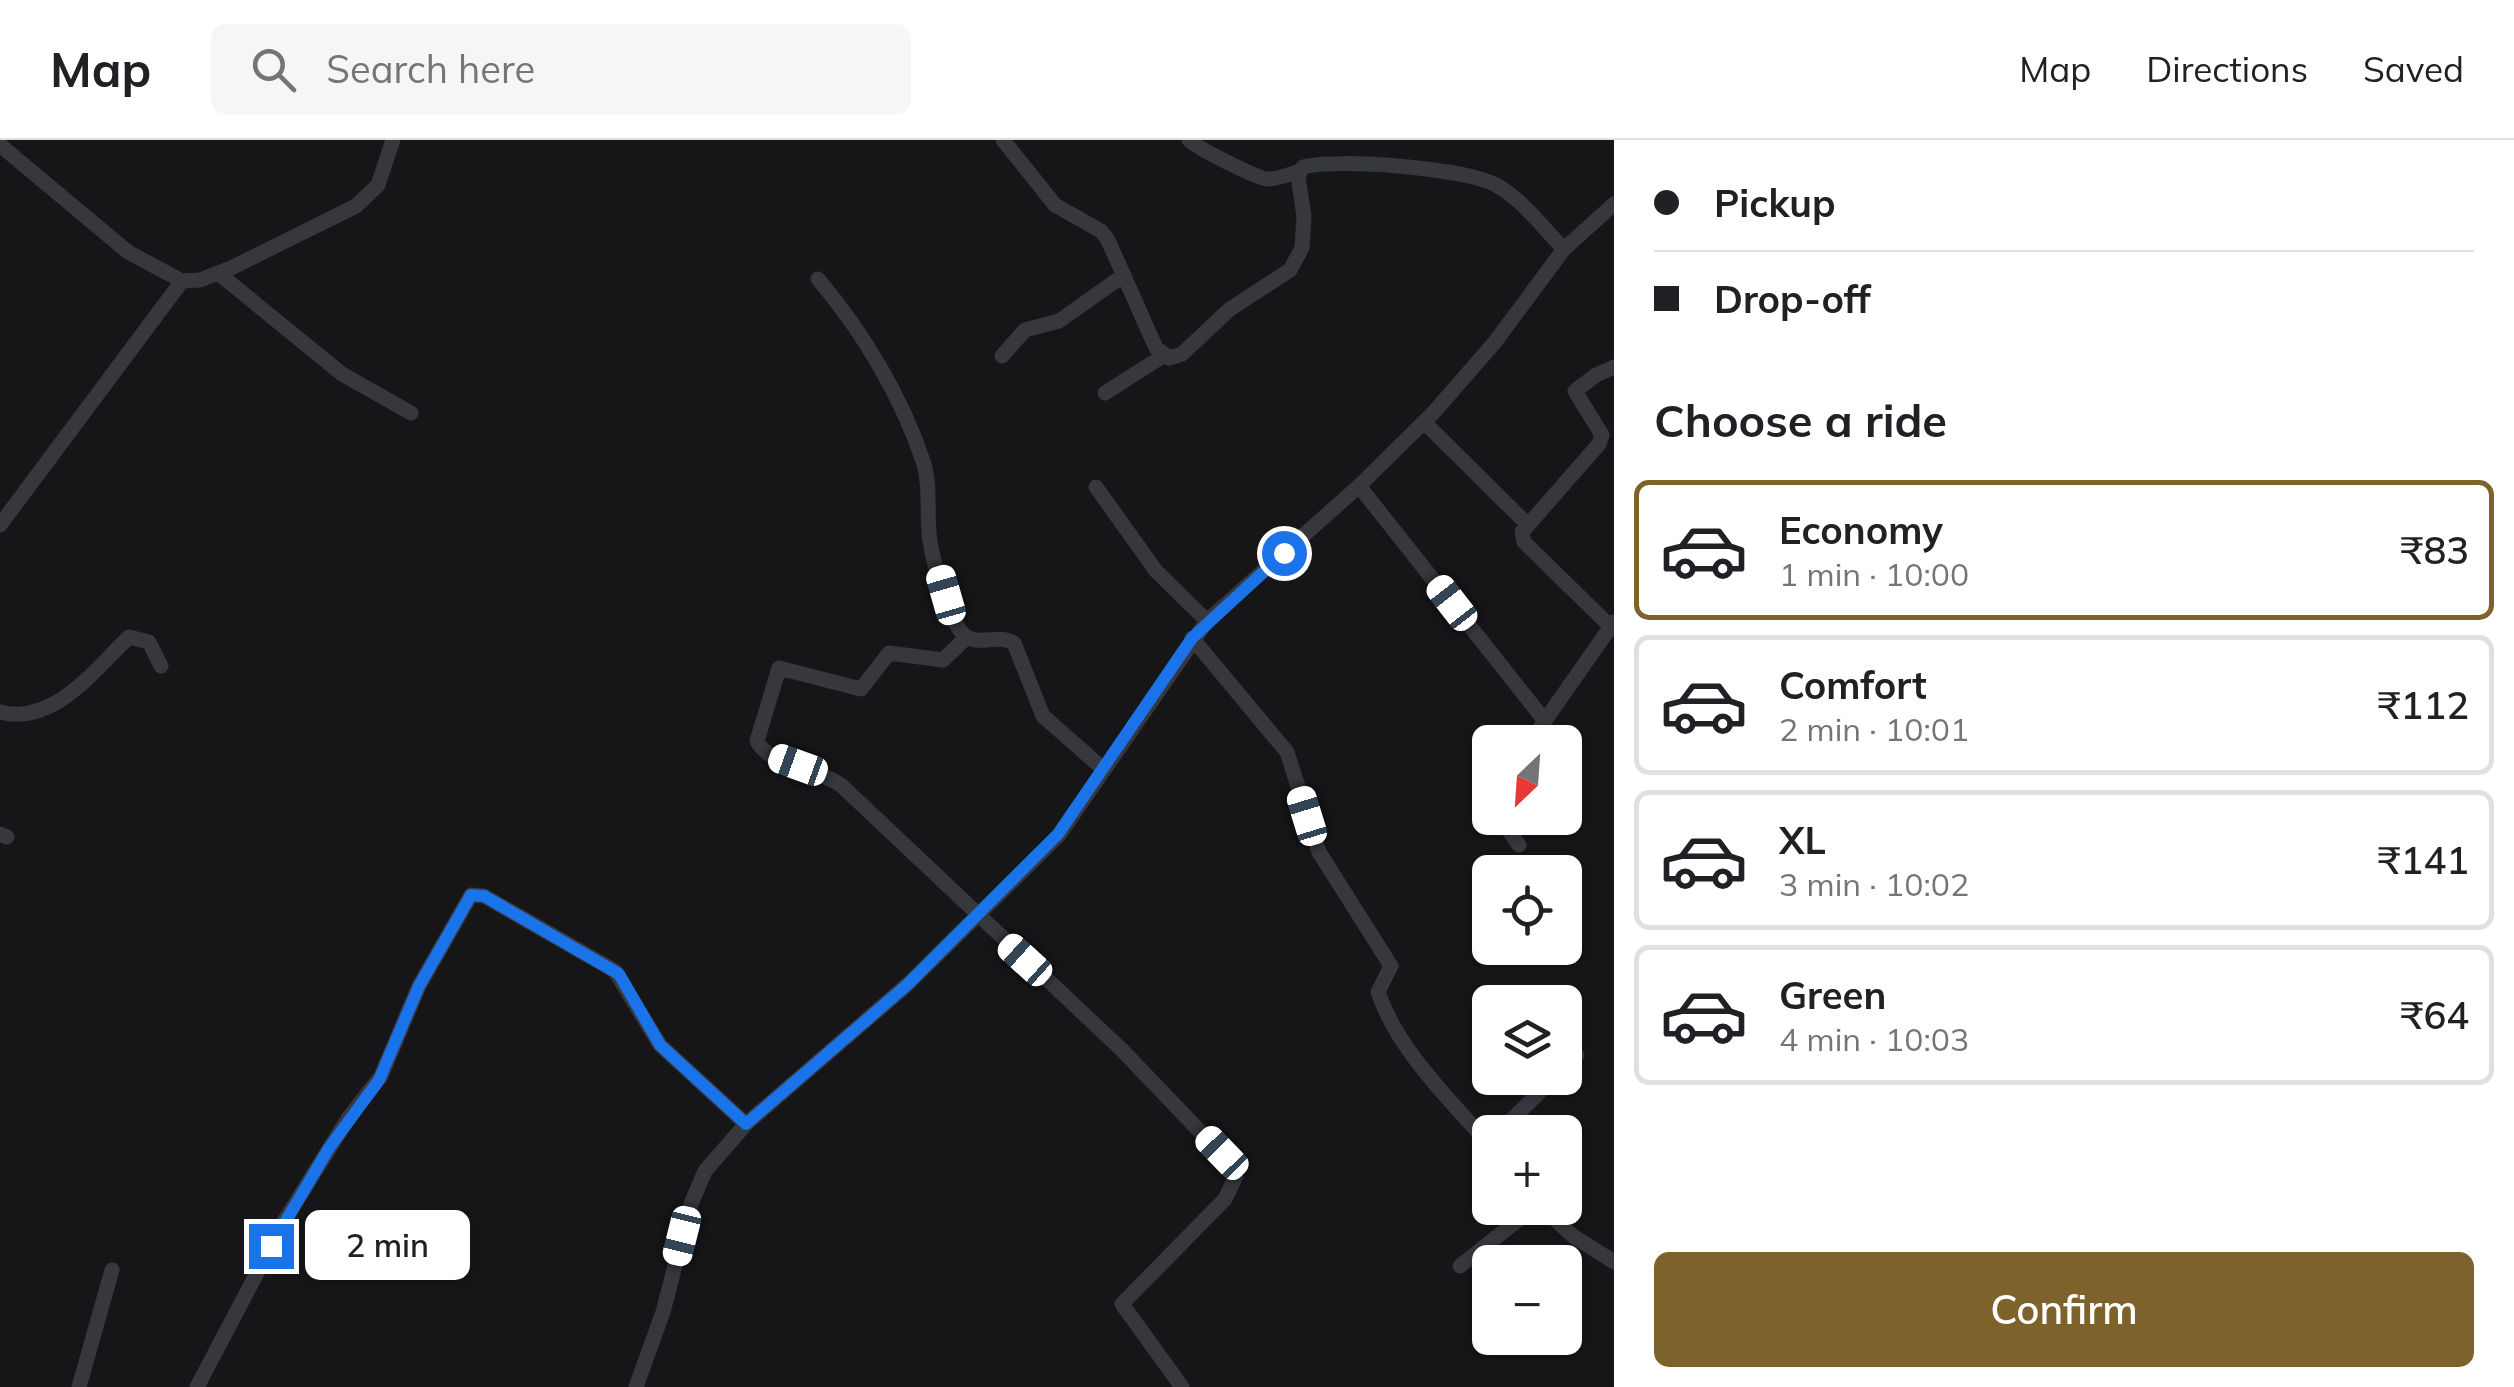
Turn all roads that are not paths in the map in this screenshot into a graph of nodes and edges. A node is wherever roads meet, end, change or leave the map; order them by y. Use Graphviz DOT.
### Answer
graph roads {
  1 [pos="393,140"];
  2 [pos="1003,140"];
  3 [pos="1189,140"];
  4 [pos="0,145"];
  5 [pos="1300,171"];
  6 [pos="1614,204"];
  7 [pos="1564,250"];
  8 [pos="218,274"];
  9 [pos="1124,276"];
  10 [pos="818,279"];
  11 [pos="182,282"];
  12 [pos="1002,356"];
  13 [pos="1164,356"];
  14 [pos="1614,368"];
  15 [pos="1105,394"];
  16 [pos="411,414"];
  17 [pos="1424,422"];
  18 [pos="1359,486"];
  19 [pos="1096,487"];
  20 [pos="1526,523"];
  21 [pos="0,525"];
  22 [pos="1208,621"];
  23 [pos="1613,625"];
  24 [pos="967,637"];
  25 [pos="1192,638"];
  26 [pos="162,666"];
  27 [pos="0,712"];
  28 [pos="1545,721"];
  29 [pos="1542,725"];
  30 [pos="1102,768"];
  31 [pos="1511,835"];
  32 [pos="1518,845"];
  33 [pos="976,916"];
  34 [pos="1537,1095"];
  35 [pos="1518,1115"];
  36 [pos="1472,1119"];
  37 [pos="746,1124"];
  38 [pos="1512,1225"];
  39 [pos="1561,1225"];
  40 [pos="1614,1262"];
  41 [pos="1460,1266"];
  42 [pos="112,1270"];
  43 [pos="80,1387"];
  44 [pos="198,1387"];
  45 [pos="636,1387"];
  46 [pos="1182,1387"];
  1 -- 8 [label="street"];
  2 -- 9 [label="street"];
  3 -- 5 [label="street"];
  4 -- 11 [label="street"];
  5 -- 7 [label="street"];
  5 -- 13 [label="street"];
  6 -- 7 [label="street"];
  7 -- 17 [label="street"];
  8 -- 11 [label="street"];
  8 -- 16 [label="street"];
  9 -- 12 [label="street"];
  9 -- 13 [label="street"];
  10 -- 24 [label="street"];
  11 -- 21 [label="street"];
  13 -- 15 [label="street"];
  14 -- 20 [label="street"];
  17 -- 18 [label="street"];
  17 -- 20 [label="street"];
  18 -- 22 [label="street"];
  18 -- 28 [label="street"];
  19 -- 22 [label="street"];
  20 -- 23 [label="street"];
  22 -- 25 [label="street"];
  23 -- 28 [label="street"];
  24 -- 30 [label="street"];
  24 -- 33 [label="street"];
  25 -- 30 [label="street"];
  25 -- 36 [label="street"];
  26 -- 27 [label="street"];
  28 -- 29 [label="street"];
  30 -- 33 [label="street"];
  31 -- 32 [label="street"];
  33 -- 37 [label="street"];
  33 -- 46 [label="street"];
  34 -- 35 [label="street"];
  37 -- 44 [label="street"];
  37 -- 45 [label="street"];
  38 -- 41 [label="street"];
  39 -- 40 [label="street"];
  42 -- 43 [label="street"];
}
